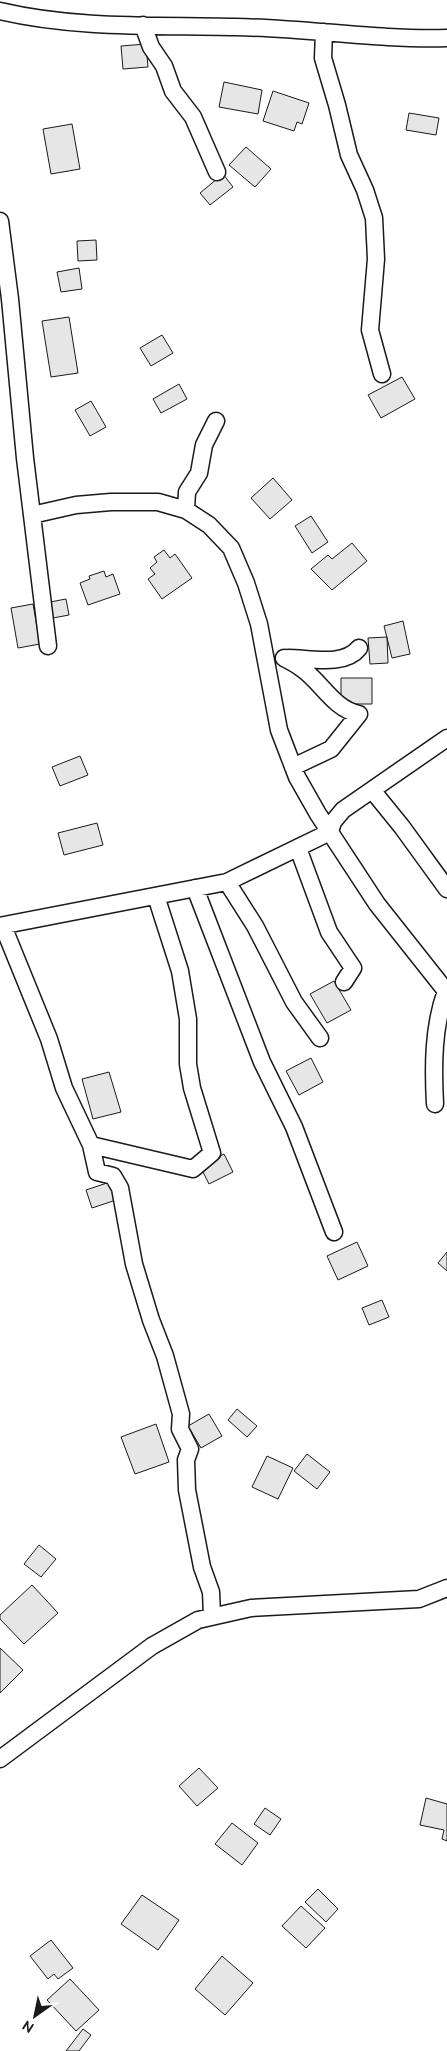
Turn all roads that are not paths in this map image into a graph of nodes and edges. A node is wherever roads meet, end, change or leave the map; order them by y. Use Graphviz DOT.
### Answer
graph roads {
  1 [pos="0,11"];
  2 [pos="143,26"];
  3 [pos="324,32"];
  4 [pos="447,38"];
  5 [pos="217,172"];
  6 [pos="0,220"];
  7 [pos="382,374"];
  8 [pos="216,421"];
  9 [pos="186,510"];
  10 [pos="32,514"];
  11 [pos="48,646"];
  12 [pos="359,648"];
  13 [pos="284,658"];
  14 [pos="268,668"];
  15 [pos="444,745"];
  16 [pos="293,768"];
  17 [pos="372,790"];
  18 [pos="330,832"];
  19 [pos="298,848"];
  20 [pos="227,882"];
  21 [pos="195,888"];
  22 [pos="447,889"];
  23 [pos="156,896"];
  24 [pos="1,926"];
  25 [pos="344,982"];
  26 [pos="320,1038"];
  27 [pos="435,1104"];
  28 [pos="91,1145"];
  29 [pos="334,1232"];
  30 [pos="447,1588"];
  31 [pos="212,1616"];
  32 [pos="0,1759"];
  1 -- 2 [label="street"];
  2 -- 3 [label="street"];
  2 -- 5 [label="street"];
  3 -- 4 [label="street"];
  3 -- 7 [label="street"];
  6 -- 10 [label="street"];
  8 -- 9 [label="street"];
  9 -- 10 [label="street"];
  9 -- 14 [label="street"];
  10 -- 11 [label="street"];
  12 -- 13 [label="street"];
  13 -- 14 [label="street"];
  13 -- 16 [label="street"];
  14 -- 16 [label="street"];
  15 -- 17 [label="street"];
  16 -- 18 [label="street"];
  17 -- 18 [label="street"];
  17 -- 22 [label="street"];
  18 -- 19 [label="street"];
  18 -- 27 [label="street"];
  19 -- 20 [label="street"];
  19 -- 25 [label="street"];
  20 -- 21 [label="street"];
  20 -- 26 [label="street"];
  21 -- 23 [label="street"];
  21 -- 29 [label="street"];
  23 -- 24 [label="street"];
  23 -- 28 [label="street"];
  24 -- 28 [label="street"];
  28 -- 31 [label="street"];
  30 -- 31 [label="street"];
  31 -- 32 [label="street"];
}
